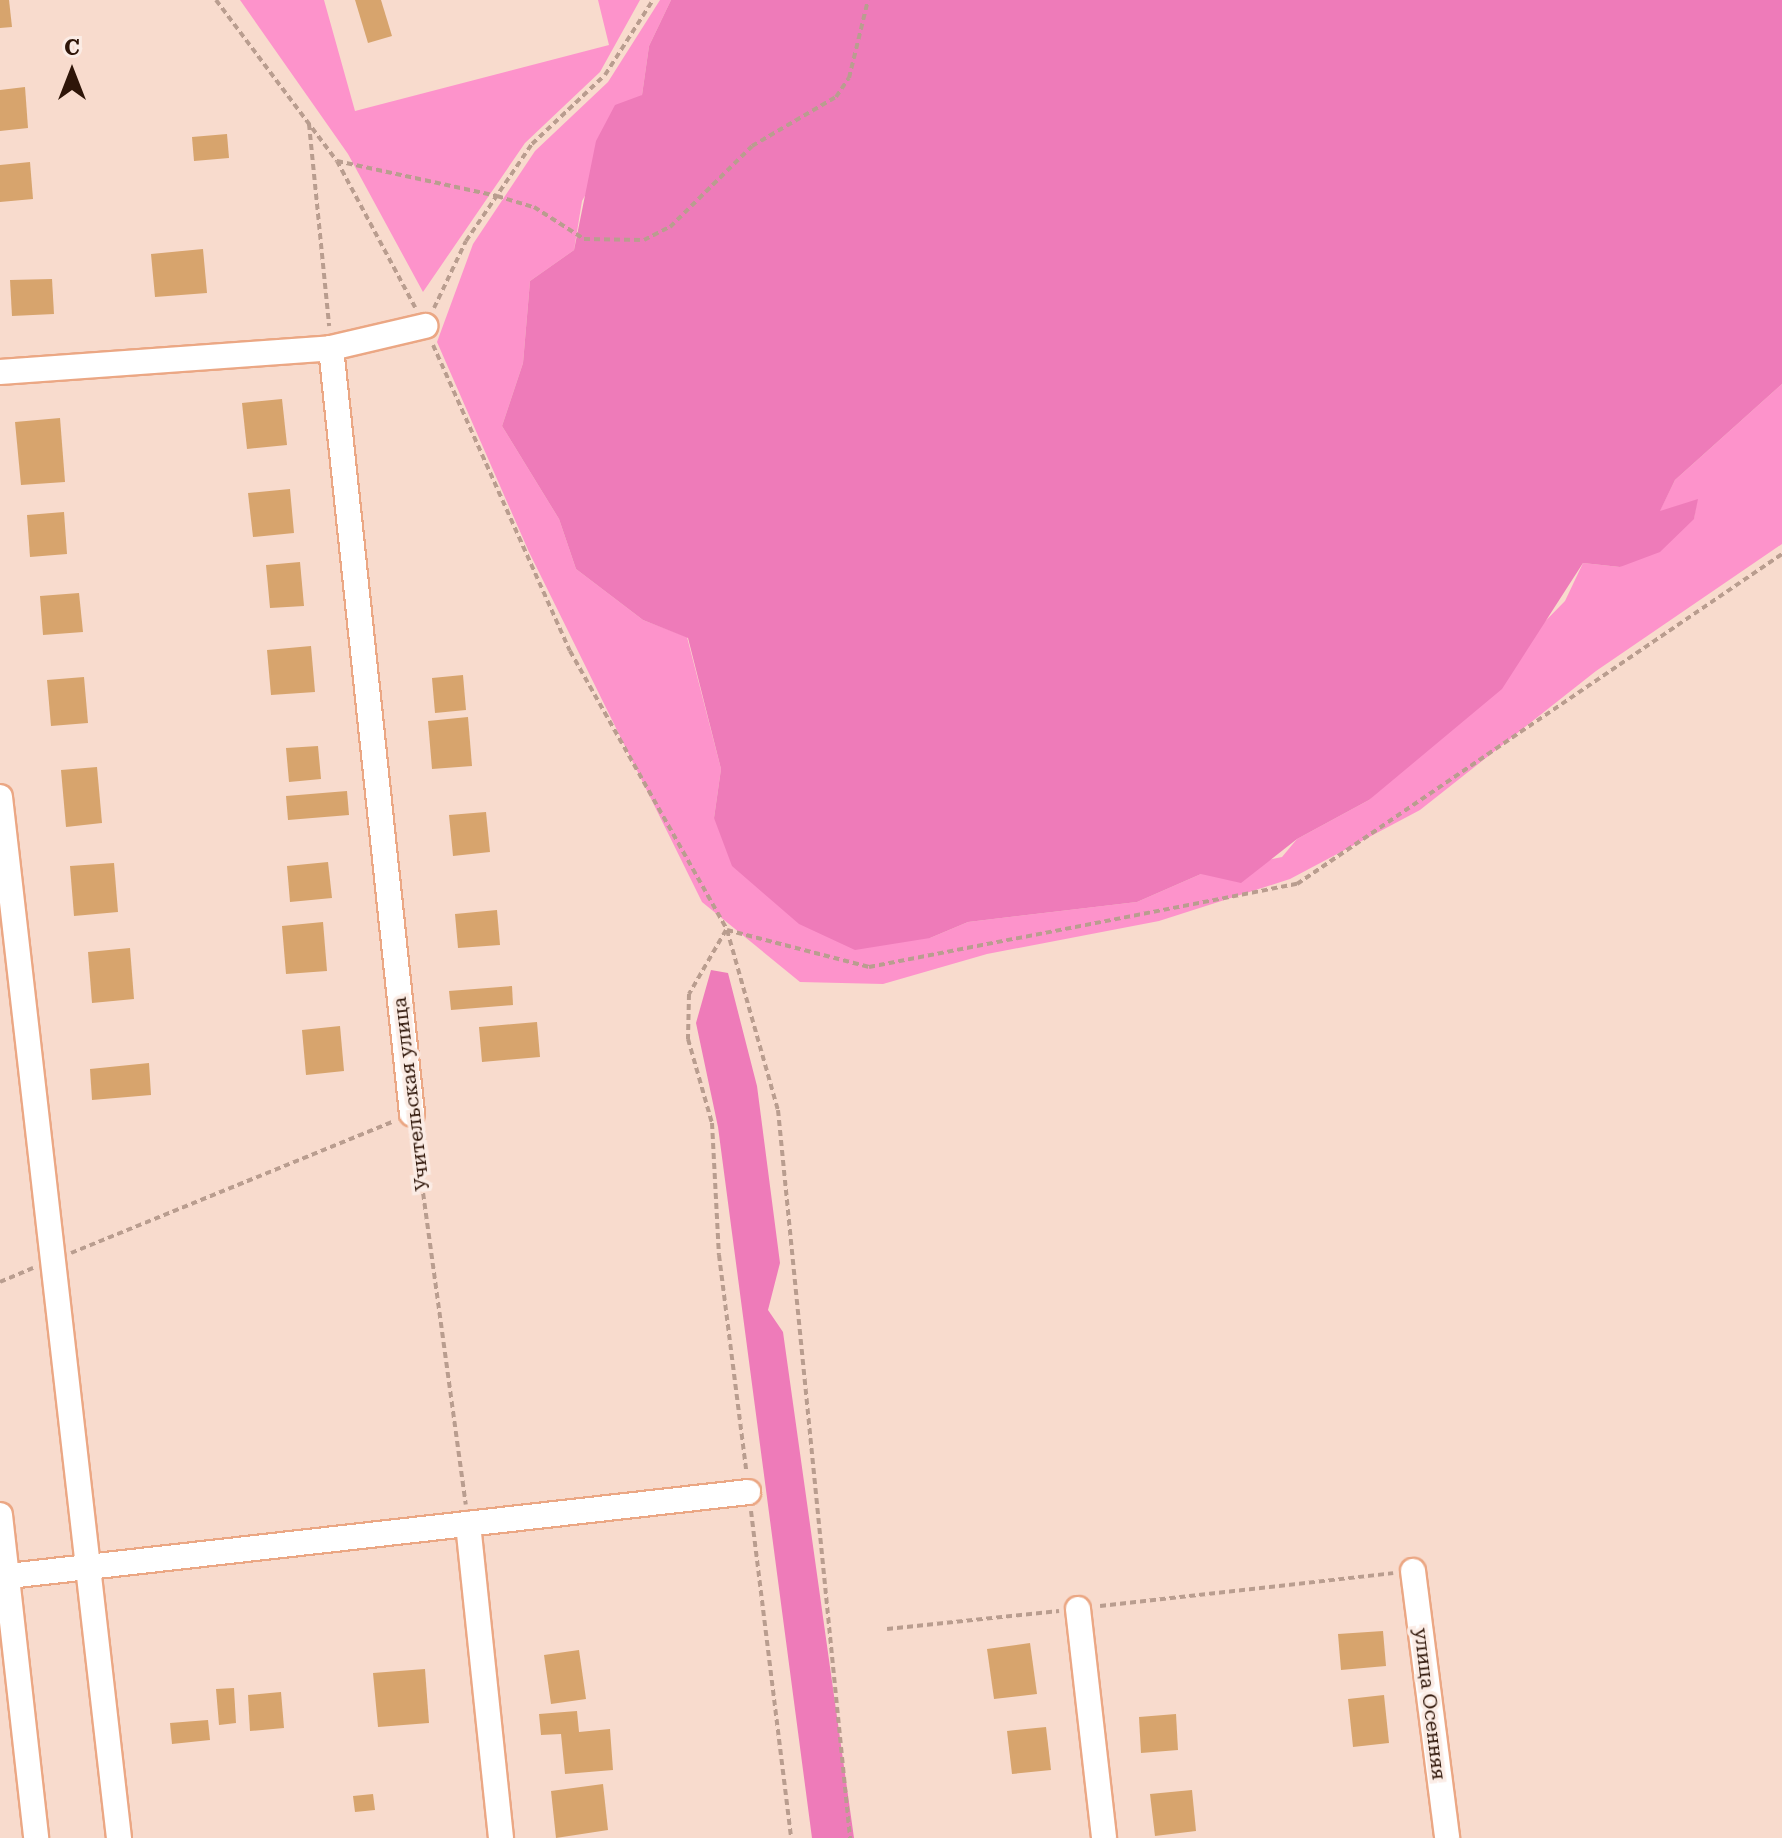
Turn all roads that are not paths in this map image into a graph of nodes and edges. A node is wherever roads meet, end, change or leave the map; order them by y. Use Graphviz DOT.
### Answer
graph roads {
  1 [pos="425,326"];
  2 [pos="331,348"];
  3 [pos="0,372"];
  4 [pos="0,797"];
  5 [pos="412,1114"];
  6 [pos="748,1492"];
  7 [pos="0,1515"];
  8 [pos="468,1524"];
  9 [pos="87,1567"];
  10 [pos="1413,1571"];
  11 [pos="4,1576"];
  12 [pos="1078,1609"];
  13 [pos="36,1838"];
  14 [pos="119,1838"];
  15 [pos="501,1838"];
  16 [pos="1104,1838"];
  17 [pos="1447,1838"];
  1 -- 2 [label="street"];
  2 -- 3 [label="street"];
  2 -- 5 [label="street, Учительская улица"];
  4 -- 9 [label="street"];
  6 -- 8 [label="street"];
  7 -- 11 [label="street"];
  8 -- 9 [label="street"];
  8 -- 15 [label="street"];
  9 -- 11 [label="street"];
  9 -- 14 [label="street"];
  10 -- 17 [label="street, улица Осенняя"];
  11 -- 13 [label="street"];
  12 -- 16 [label="street"];
}
